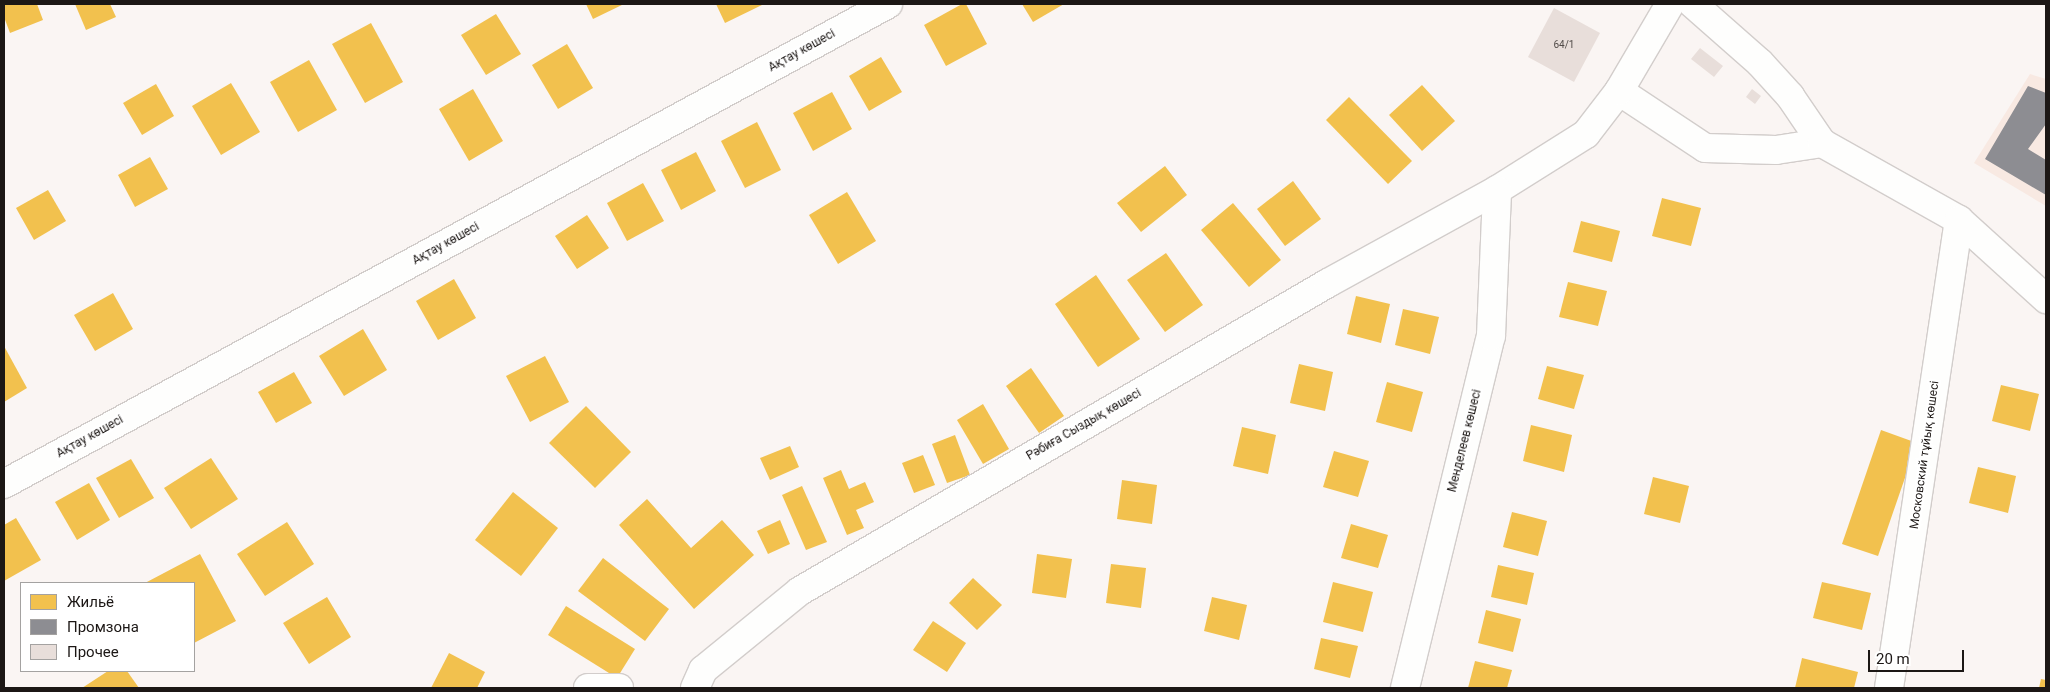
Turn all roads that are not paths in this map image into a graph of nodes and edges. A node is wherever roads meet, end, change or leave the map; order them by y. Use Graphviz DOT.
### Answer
graph roads {
  1 [pos="888,4"];
  2 [pos="1670,4"];
  3 [pos="1693,4"];
  4 [pos="1619,91"];
  5 [pos="1822,143"];
  6 [pos="1496,190"];
  7 [pos="1959,220"];
  8 [pos="2046,298"];
  9 [pos="4,484"];
  10 [pos="588,688"];
  11 [pos="619,688"];
  12 [pos="694,688"];
  13 [pos="1404,688"];
  14 [pos="1889,688"];
  1 -- 9 [label="street, Ақтау көшесі"];
  2 -- 4 [label="street, Рәбиға Сыздық көшесі"];
  3 -- 5 [label="street"];
  4 -- 5 [label="street"];
  4 -- 6 [label="street, Рәбиға Сыздық көшесі"];
  5 -- 7 [label="street"];
  6 -- 12 [label="street, Рәбиға Сыздық көшесі"];
  6 -- 13 [label="street, Менделеев көшесі"];
  7 -- 8 [label="street"];
  7 -- 14 [label="street, Московский тұйық көшесі"];
  10 -- 11 [label="street"];
}
